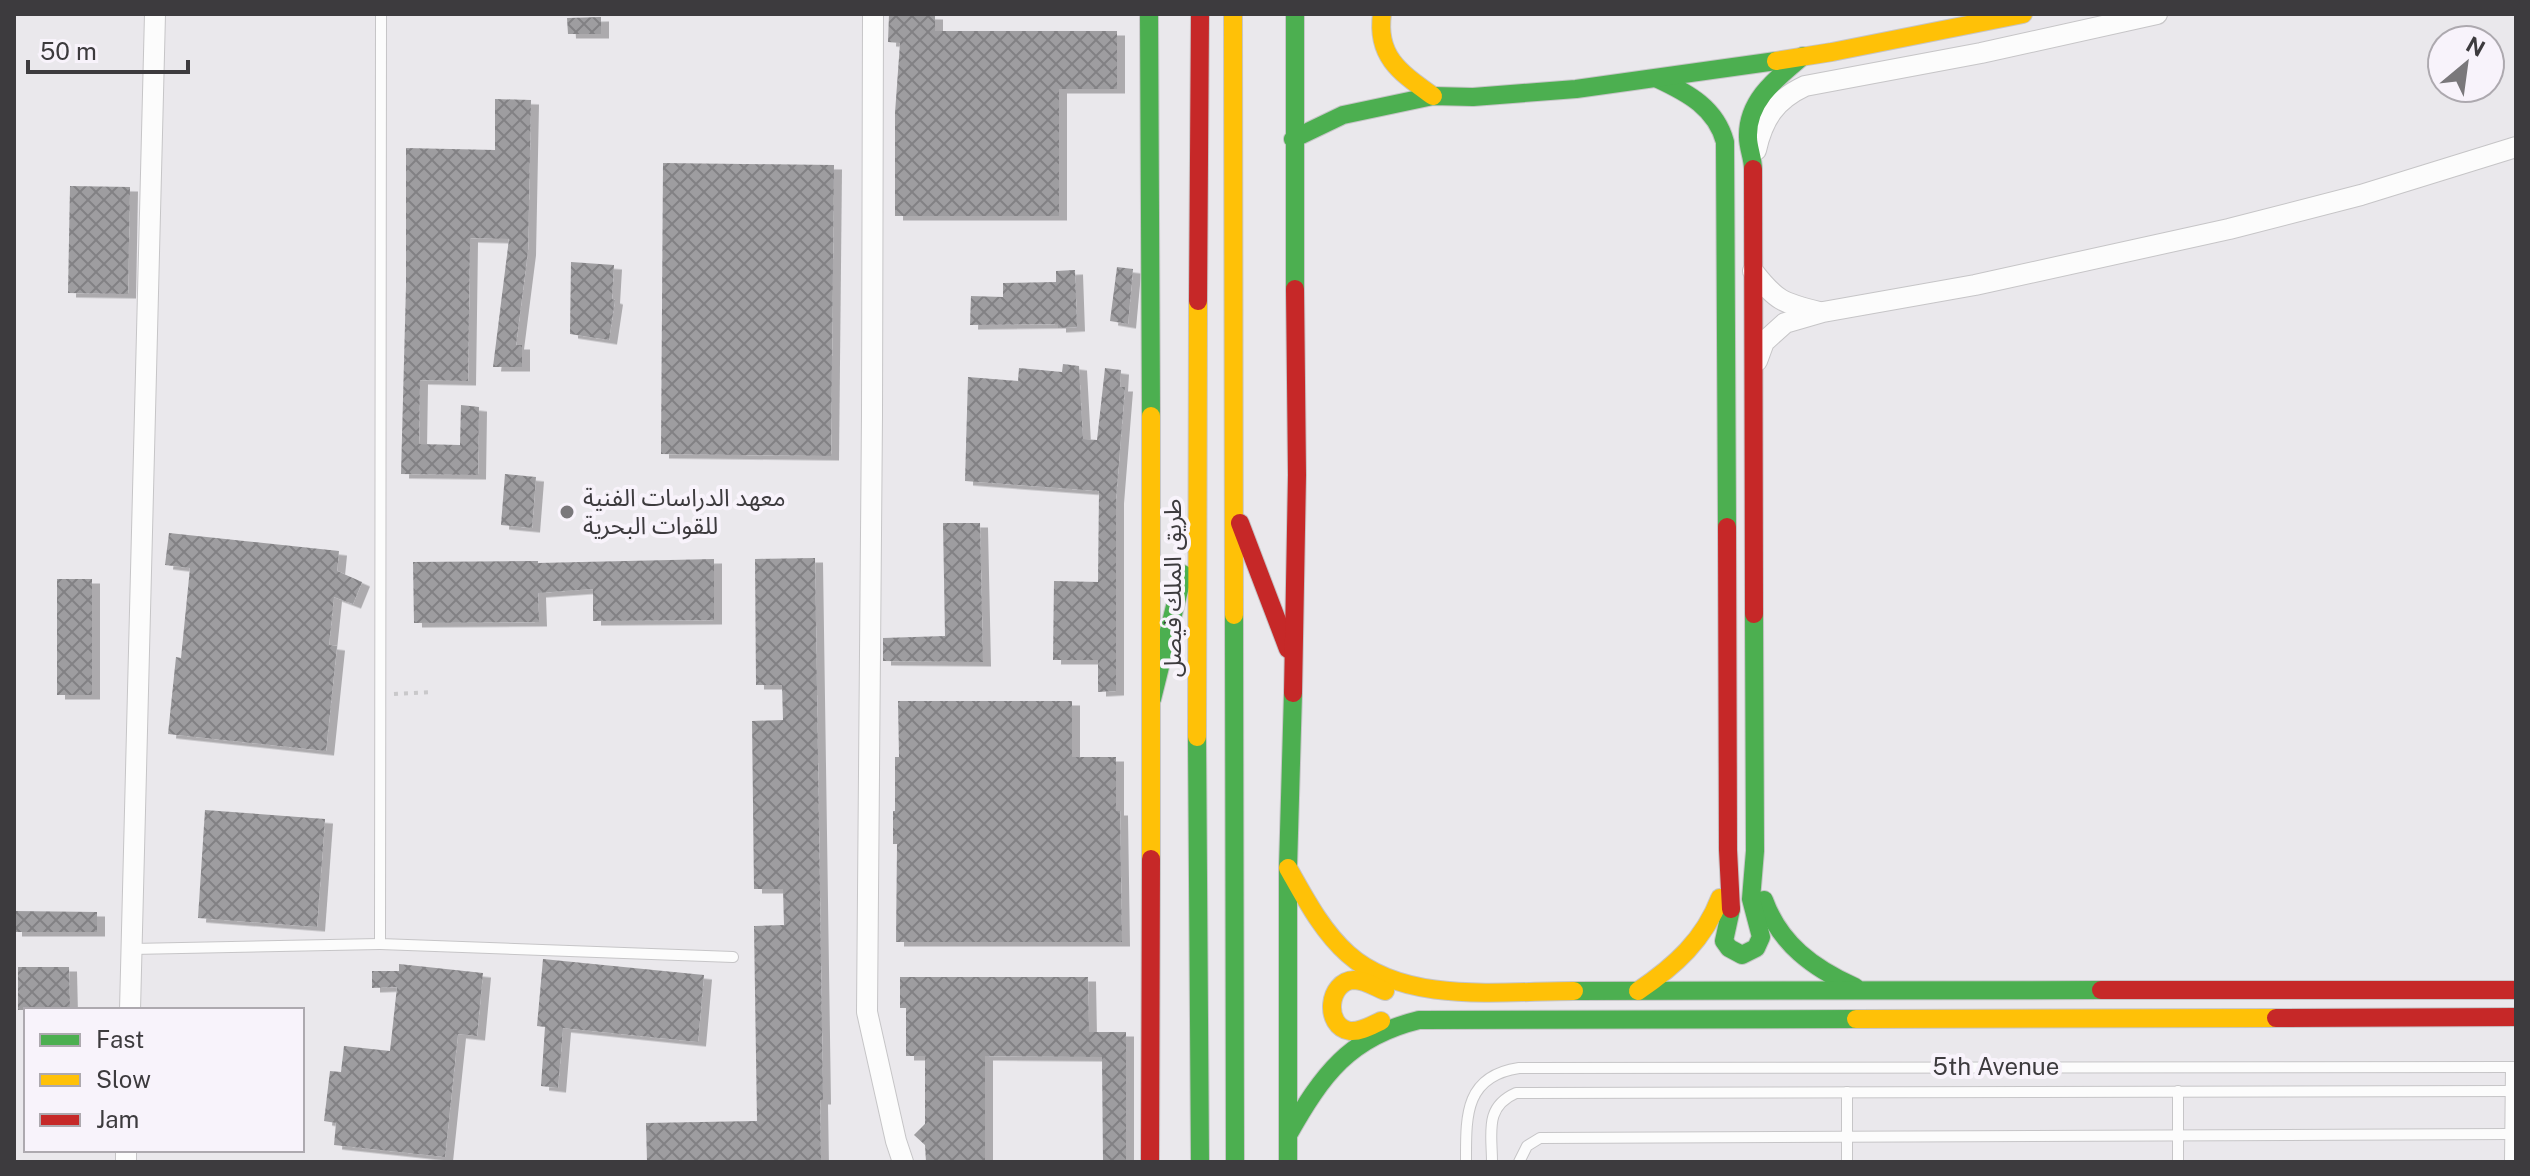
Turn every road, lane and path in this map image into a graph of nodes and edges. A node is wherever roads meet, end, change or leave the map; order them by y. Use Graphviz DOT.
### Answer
graph roads {
  1 [pos="155,14"];
  2 [pos="381,14"];
  3 [pos="873,14"];
  4 [pos="1149,14"];
  5 [pos="1200,14"];
  6 [pos="1233,14"];
  7 [pos="1295,14"];
  8 [pos="1382,14"];
  9 [pos="2023,14"];
  10 [pos="2157,14"];
  11 [pos="1803,56"];
  12 [pos="1658,79"];
  13 [pos="1433,96"];
  14 [pos="1293,139"];
  15 [pos="2516,147"];
  16 [pos="1753,162"];
  17 [pos="1753,271"];
  18 [pos="1823,312"];
  19 [pos="1754,368"];
  20 [pos="1234,506"];
  21 [pos="1196,533"];
  22 [pos="1294,664"];
  23 [pos="431,692"];
  24 [pos="380,694"];
  25 [pos="1152,699"];
  26 [pos="1728,850"];
  27 [pos="1755,851"];
  28 [pos="1288,868"];
  29 [pos="380,944"];
  30 [pos="132,949"];
  31 [pos="733,957"];
  32 [pos="2516,990"];
  33 [pos="1441,991"];
  34 [pos="1638,991"];
  35 [pos="1863,991"];
  36 [pos="130,1008"];
  37 [pos="2516,1017"];
  38 [pos="1441,1019"];
  39 [pos="2514,1067"];
  40 [pos="2178,1091"];
  41 [pos="2513,1091"];
  42 [pos="1847,1092"];
  43 [pos="2510,1134"];
  44 [pos="1288,1135"];
  45 [pos="2179,1135"];
  46 [pos="1847,1137"];
  47 [pos="903,1162"];
  48 [pos="1150,1162"];
  49 [pos="1200,1162"];
  50 [pos="1235,1162"];
  51 [pos="1288,1162"];
  52 [pos="1466,1162"];
  53 [pos="1492,1162"];
  54 [pos="1519,1162"];
  55 [pos="1847,1162"];
  56 [pos="2178,1162"];
  57 [pos="2510,1162"];
  1 -- 30 [label="street"];
  2 -- 24 [label="lane"];
  3 -- 47 [label="street"];
  4 -- 25 [label="main road"];
  5 -- 21 [label="main road, طريق الملك فيصل"];
  6 -- 20 [label="main road"];
  7 -- 14 [label="main road"];
  8 -- 13 [label="main road"];
  9 -- 11 [label="main road"];
  10 -- 16 [label="street"];
  11 -- 12 [label="main road"];
  11 -- 16 [label="main road"];
  12 -- 13 [label="main road"];
  12 -- 26 [label="main road"];
  13 -- 14 [label="main road"];
  14 -- 22 [label="main road"];
  15 -- 18 [label="street"];
  16 -- 17 [label="main road"];
  17 -- 18 [label="street"];
  17 -- 19 [label="main road"];
  18 -- 19 [label="street"];
  19 -- 27 [label="main road"];
  20 -- 22 [label="main road"];
  20 -- 50 [label="main road"];
  21 -- 25 [label="main road"];
  21 -- 49 [label="main road, طريق الملك فيصل"];
  22 -- 28 [label="main road"];
  23 -- 24 [label="path"];
  24 -- 29 [label="lane"];
  25 -- 48 [label="main road"];
  26 -- 27 [label="main road"];
  26 -- 34 [label="main road"];
  27 -- 35 [label="main road"];
  28 -- 33 [label="main road"];
  28 -- 44 [label="main road"];
  29 -- 30 [label="lane"];
  29 -- 31 [label="lane"];
  30 -- 36 [label="street"];
  32 -- 35 [label="main road"];
  33 -- 34 [label="main road"];
  33 -- 38 [label="main road"];
  34 -- 35 [label="main road"];
  37 -- 38 [label="main road"];
  38 -- 44 [label="main road"];
  39 -- 41 [label="lane"];
  39 -- 52 [label="lane, 5th Avenue"];
  40 -- 41 [label="lane, 5th Avenue"];
  40 -- 42 [label="lane, 5th Avenue"];
  40 -- 45 [label="lane"];
  41 -- 43 [label="lane"];
  42 -- 46 [label="lane"];
  42 -- 53 [label="lane, 5th Avenue"];
  43 -- 45 [label="lane"];
  43 -- 57 [label="lane"];
  44 -- 51 [label="main road"];
  45 -- 46 [label="lane"];
  45 -- 56 [label="lane"];
  46 -- 54 [label="lane"];
  46 -- 55 [label="lane"];
}
